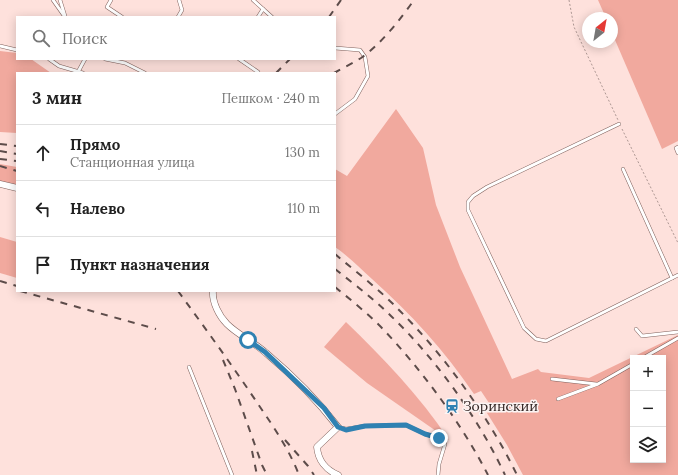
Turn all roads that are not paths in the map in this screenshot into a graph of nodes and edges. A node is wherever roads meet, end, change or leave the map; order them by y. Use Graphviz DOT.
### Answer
graph roads {
  1 [pos="53,0"];
  2 [pos="60,0"];
  3 [pos="111,0"];
  4 [pos="178,0"];
  5 [pos="253,0"];
  6 [pos="263,10"];
  7 [pos="64,16"];
  8 [pos="65,16"];
  9 [pos="120,16"];
  10 [pos="179,16"];
  11 [pos="259,16"];
  12 [pos="271,16"];
  13 [pos="0,46"];
  14 [pos="336,48"];
  15 [pos="16,50"];
  16 [pos="50,60"];
  17 [pos="84,60"];
  18 [pos="111,60"];
  19 [pos="240,60"];
  20 [pos="78,72"];
  21 [pos="143,72"];
  22 [pos="258,72"];
  23 [pos="336,113"];
  24 [pos="619,124"];
  25 [pos="678,147"];
  26 [pos="678,153"];
  27 [pos="623,169"];
  28 [pos="0,184"];
  29 [pos="16,188"];
  30 [pos="678,275"];
  31 [pos="672,278"];
  32 [pos="213,292"];
  33 [pos="636,329"];
  34 [pos="678,332"];
  35 [pos="678,338"];
  36 [pos="649,355"];
  37 [pos="630,366"];
  38 [pos="189,367"];
  39 [pos="552,379"];
  40 [pos="598,384"];
  41 [pos="558,399"];
  42 [pos="338,427"];
  43 [pos="232,475"];
  44 [pos="338,475"];
  45 [pos="438,475"];
  1 -- 7 [label="lane"];
  2 -- 8 [label="lane"];
  3 -- 9 [label="lane"];
  4 -- 10 [label="lane"];
  5 -- 6 [label="lane"];
  6 -- 11 [label="lane"];
  6 -- 12 [label="lane"];
  13 -- 15 [label="lane"];
  14 -- 23 [label="lane"];
  16 -- 20 [label="lane"];
  17 -- 20 [label="lane"];
  18 -- 21 [label="lane"];
  19 -- 22 [label="lane"];
  24 -- 31 [label="lane"];
  25 -- 26 [label="lane"];
  27 -- 31 [label="lane"];
  28 -- 29 [label="street"];
  30 -- 31 [label="lane"];
  32 -- 42 [label="street"];
  33 -- 34 [label="lane"];
  35 -- 36 [label="lane"];
  37 -- 40 [label="lane"];
  38 -- 43 [label="lane"];
  39 -- 40 [label="lane"];
  40 -- 41 [label="lane"];
  42 -- 44 [label="street"];
  42 -- 45 [label="lane"];
}
